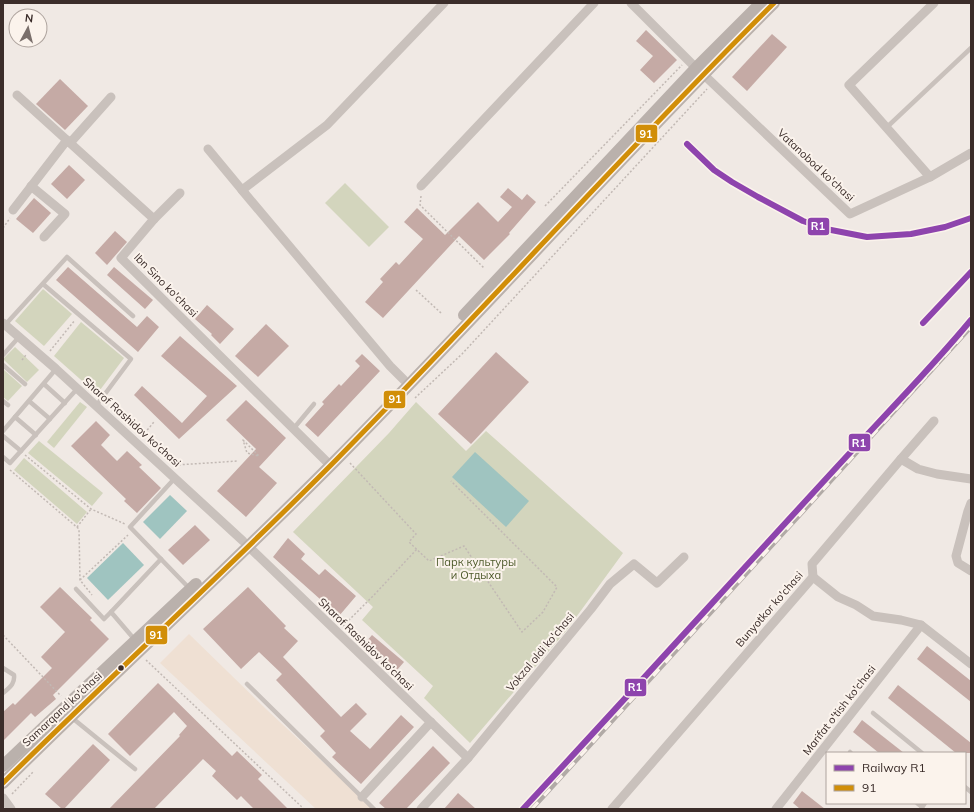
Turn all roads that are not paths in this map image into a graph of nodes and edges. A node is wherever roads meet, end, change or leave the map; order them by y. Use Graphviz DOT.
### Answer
graph roads {
  1 [pos="444,3"];
  2 [pos="594,3"];
  3 [pos="631,3"];
  4 [pos="761,3"];
  5 [pos="774,3"];
  6 [pos="934,3"];
  7 [pos="971,48"];
  8 [pos="699,71"];
  9 [pos="17,95"];
  10 [pos="111,98"];
  11 [pos="886,128"];
  12 [pos="68,141"];
  13 [pos="208,149"];
  14 [pos="971,153"];
  15 [pos="930,177"];
  16 [pos="31,186"];
  17 [pos="421,186"];
  18 [pos="242,190"];
  19 [pos="180,193"];
  20 [pos="12,214"];
  21 [pos="154,219"];
  22 [pos="44,237"];
  23 [pos="43,284"];
  24 [pos="134,316"];
  25 [pos="4,324"];
  26 [pos="19,337"];
  27 [pos="3,355"];
  28 [pos="3,365"];
  29 [pos="56,369"];
  30 [pos="406,383"];
  31 [pos="25,384"];
  32 [pos="44,384"];
  33 [pos="77,389"];
  34 [pos="3,401"];
  35 [pos="29,401"];
  36 [pos="65,403"];
  37 [pos="314,404"];
  38 [pos="8,405"];
  39 [pos="96,406"];
  40 [pos="15,417"];
  41 [pos="50,419"];
  42 [pos="934,421"];
  43 [pos="294,428"];
  44 [pos="3,431"];
  45 [pos="36,435"];
  46 [pos="3,436"];
  47 [pos="21,451"];
  48 [pos="3,457"];
  49 [pos="901,459"];
  50 [pos="326,461"];
  51 [pos="175,478"];
  52 [pos="971,479"];
  53 [pos="971,503"];
  54 [pos="245,544"];
  55 [pos="684,557"];
  56 [pos="161,559"];
  57 [pos="971,571"];
  58 [pos="813,576"];
  59 [pos="76,589"];
  60 [pos="190,590"];
  61 [pos="111,612"];
  62 [pos="921,625"];
  63 [pos="137,646"];
  64 [pos="971,664"];
  65 [pos="3,668"];
  66 [pos="247,684"];
  67 [pos="3,693"];
  68 [pos="873,713"];
  69 [pos="70,716"];
  70 [pos="431,722"];
  71 [pos="921,752"];
  72 [pos="468,758"];
  73 [pos="3,766"];
  74 [pos="135,769"];
  75 [pos="3,783"];
  76 [pos="362,797"];
  77 [pos="4,799"];
  78 [pos="11,809"];
  79 [pos="374,809"];
  80 [pos="421,809"];
  81 [pos="612,809"];
  82 [pos="776,809"];
  1 -- 18 [label="street"];
  2 -- 17 [label="street"];
  3 -- 8 [label="street, Vatanobod ko'chasi"];
  4 -- 8 [label="main road, Samarqand ko'chasi"];
  5 -- 8 [label="main road, Samarqand ko'chasi"];
  6 -- 11 [label="street"];
  7 -- 11 [label="lane"];
  8 -- 15 [label="street, Vatanobod ko'chasi"];
  8 -- 30 [label="main road, Samarqand ko'chasi"];
  9 -- 12 [label="street"];
  10 -- 12 [label="street"];
  11 -- 15 [label="street"];
  12 -- 16 [label="street"];
  12 -- 21 [label="street"];
  13 -- 18 [label="street"];
  14 -- 15 [label="street, Vatanobod ko'chasi"];
  16 -- 20 [label="street"];
  16 -- 22 [label="street"];
  18 -- 30 [label="street"];
  19 -- 21 [label="street"];
  21 -- 43 [label="street, Ibn Sino ko'chasi"];
  23 -- 24 [label="lane"];
  23 -- 25 [label="lane"];
  23 -- 39 [label="lane"];
  25 -- 26 [label="street, Sharof Rashidov ko’chasi"];
  26 -- 27 [label="lane"];
  26 -- 29 [label="street, Sharof Rashidov ko’chasi"];
  28 -- 31 [label="lane"];
  29 -- 32 [label="lane"];
  29 -- 33 [label="street, Sharof Rashidov ko’chasi"];
  30 -- 50 [label="main road, Samarqand ko'chasi"];
  30 -- 54 [label="main road, Samarqand ko'chasi"];
  32 -- 35 [label="lane"];
  32 -- 36 [label="lane"];
  33 -- 36 [label="lane"];
  33 -- 39 [label="street, Sharof Rashidov ko’chasi"];
  34 -- 38 [label="lane"];
  35 -- 40 [label="lane"];
  35 -- 41 [label="lane"];
  36 -- 41 [label="lane"];
  37 -- 43 [label="lane"];
  39 -- 51 [label="street, Sharof Rashidov ko’chasi"];
  40 -- 44 [label="lane"];
  40 -- 45 [label="lane"];
  41 -- 45 [label="lane"];
  42 -- 49 [label="street, Bunyotkor ko'chasi"];
  43 -- 50 [label="street, Ibn Sino ko'chasi"];
  45 -- 47 [label="lane"];
  46 -- 47 [label="lane"];
  47 -- 48 [label="lane"];
  49 -- 52 [label="street"];
  49 -- 58 [label="street, Bunyotkor ko'chasi"];
  50 -- 54 [label="main road, Samarqand ko'chasi"];
  51 -- 54 [label="street, Sharof Rashidov ko’chasi"];
  51 -- 56 [label="lane"];
  53 -- 57 [label="street"];
  54 -- 60 [label="main road, Samarqand ko'chasi"];
  54 -- 63 [label="main road, Samarqand ko'chasi"];
  54 -- 70 [label="street, Sharof Rashidov ko’chasi"];
  55 -- 72 [label="street, Vokzal oldi ko'chasi"];
  56 -- 60 [label="lane"];
  56 -- 61 [label="lane"];
  58 -- 62 [label="street"];
  58 -- 81 [label="street, Bunyotkor ko'chasi"];
  59 -- 61 [label="lane"];
  60 -- 63 [label="main road, Samarqand ko'chasi"];
  61 -- 63 [label="lane"];
  62 -- 64 [label="street"];
  62 -- 82 [label="street, Marifat o'tish ko'chasi"];
  63 -- 69 [label="main road, Samarqand ko'chasi"];
  63 -- 73 [label="main road, Samarqand ko'chasi"];
  65 -- 67 [label="lane"];
  66 -- 76 [label="lane"];
  68 -- 71 [label="lane"];
  69 -- 74 [label="lane"];
  69 -- 75 [label="main road, Samarqand ko'chasi"];
  70 -- 72 [label="street, Sharof Rashidov ko’chasi"];
  70 -- 76 [label="street"];
  72 -- 80 [label="street, Vokzal oldi ko'chasi"];
  76 -- 79 [label="lane"];
  77 -- 78 [label="street"];
}
